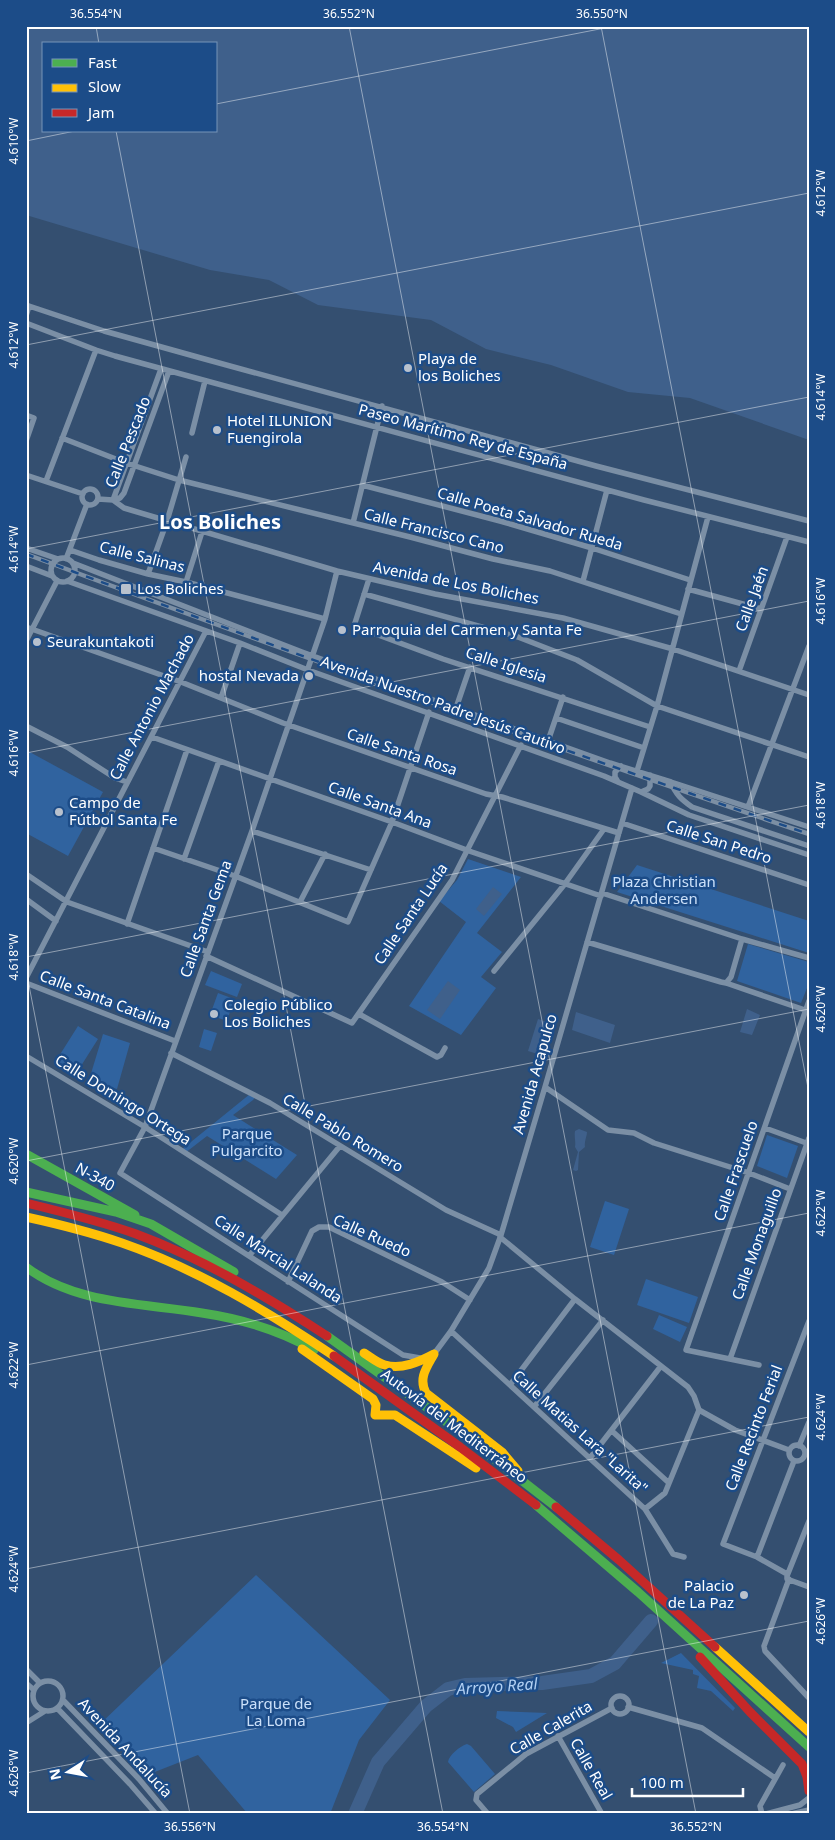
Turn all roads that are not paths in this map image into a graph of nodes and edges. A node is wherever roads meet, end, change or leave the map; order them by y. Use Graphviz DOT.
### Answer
graph roads {
  1 [pos="26,316"];
  2 [pos="26,324"];
  3 [pos="96,350"];
  4 [pos="161,369"];
  5 [pos="169,371"];
  6 [pos="205,380"];
  7 [pos="382,406"];
  8 [pos="26,415"];
  9 [pos="377,427"];
  10 [pos="192,434"];
  11 [pos="62,438"];
  12 [pos="26,441"];
  13 [pos="186,457"];
  14 [pos="126,463"];
  15 [pos="133,465"];
  16 [pos="26,475"];
  17 [pos="179,480"];
  18 [pos="46,482"];
  19 [pos="362,485"];
  20 [pos="607,490"];
  21 [pos="83,494"];
  22 [pos="98,499"];
  23 [pos="113,500"];
  24 [pos="87,504"];
  25 [pos="708,517"];
  26 [pos="167,521"];
  27 [pos="809,522"];
  28 [pos="352,523"];
  29 [pos="202,532"];
  30 [pos="787,536"];
  31 [pos="809,542"];
  32 [pos="26,548"];
  33 [pos="592,548"];
  34 [pos="70,550"];
  35 [pos="58,559"];
  36 [pos="66,559"];
  37 [pos="73,563"];
  38 [pos="26,566"];
  39 [pos="337,571"];
  40 [pos="148,574"];
  41 [pos="52,576"];
  42 [pos="369,579"];
  43 [pos="583,580"];
  44 [pos="690,580"];
  45 [pos="57,581"];
  46 [pos="67,582"];
  47 [pos="186,582"];
  48 [pos="688,589"];
  49 [pos="364,594"];
  50 [pos="761,610"];
  51 [pos="681,614"];
  52 [pos="325,619"];
  53 [pos="29,628"];
  54 [pos="206,631"];
  55 [pos="26,640"];
  56 [pos="240,643"];
  57 [pos="809,646"];
  58 [pos="673,648"];
  59 [pos="312,655"];
  60 [pos="470,667"];
  61 [pos="308,670"];
  62 [pos="739,670"];
  63 [pos="181,682"];
  64 [pos="792,689"];
  65 [pos="809,695"];
  66 [pos="563,697"];
  67 [pos="221,698"];
  68 [pos="657,706"];
  69 [pos="456,708"];
  70 [pos="430,712"];
  71 [pos="555,720"];
  72 [pos="288,725"];
  73 [pos="26,726"];
  74 [pos="650,727"];
  75 [pos="152,737"];
  76 [pos="548,741"];
  77 [pos="771,744"];
  78 [pos="521,745"];
  79 [pos="644,748"];
  80 [pos="187,750"];
  81 [pos="809,757"];
  82 [pos="219,761"];
  83 [pos="621,766"];
  84 [pos="410,768"];
  85 [pos="637,771"];
  86 [pos="650,776"];
  87 [pos="269,778"];
  88 [pos="127,782"];
  89 [pos="671,782"];
  90 [pos="620,784"];
  91 [pos="632,788"];
  92 [pos="641,792"];
  93 [pos="495,796"];
  94 [pos="748,807"];
  95 [pos="392,822"];
  96 [pos="622,823"];
  97 [pos="809,827"];
  98 [pos="604,829"];
  99 [pos="252,831"];
  100 [pos="619,833"];
  101 [pos="809,846"];
  102 [pos="152,848"];
  103 [pos="466,850"];
  104 [pos="325,854"];
  105 [pos="809,854"];
  106 [pos="184,859"];
  107 [pos="371,870"];
  108 [pos="26,874"];
  109 [pos="235,876"];
  110 [pos="564,885"];
  111 [pos="809,885"];
  112 [pos="601,894"];
  113 [pos="26,899"];
  114 [pos="67,902"];
  115 [pos="300,902"];
  116 [pos="56,921"];
  117 [pos="127,924"];
  118 [pos="742,938"];
  119 [pos="587,942"];
  120 [pos="207,954"];
  121 [pos="809,958"];
  122 [pos="494,971"];
  123 [pos="26,978"];
  124 [pos="26,983"];
  125 [pos="726,983"];
  126 [pos="809,1001"];
  127 [pos="806,1010"];
  128 [pos="359,1014"];
  129 [pos="175,1041"];
  130 [pos="446,1048"];
  131 [pos="171,1053"];
  132 [pos="26,1056"];
  133 [pos="545,1087"];
  134 [pos="145,1127"];
  135 [pos="765,1128"];
  136 [pos="808,1142"];
  137 [pos="340,1146"];
  138 [pos="26,1154"];
  139 [pos="120,1173"];
  140 [pos="749,1173"];
  141 [pos="790,1189"];
  142 [pos="26,1192"];
  143 [pos="26,1202"];
  144 [pos="282,1215"];
  145 [pos="26,1217"];
  146 [pos="151,1224"];
  147 [pos="501,1236"];
  148 [pos="248,1256"];
  149 [pos="26,1267"];
  150 [pos="288,1282"];
  151 [pos="575,1299"];
  152 [pos="470,1300"];
  153 [pos="603,1320"];
  154 [pos="809,1321"];
  155 [pos="315,1328"];
  156 [pos="450,1331"];
  157 [pos="276,1332"];
  158 [pos="336,1342"];
  159 [pos="429,1356"];
  160 [pos="730,1359"];
  161 [pos="759,1365"];
  162 [pos="660,1366"];
  163 [pos="510,1385"];
  164 [pos="386,1393"];
  165 [pos="534,1406"];
  166 [pos="699,1410"];
  167 [pos="809,1422"];
  168 [pos="612,1431"];
  169 [pos="763,1441"];
  170 [pos="799,1446"];
  171 [pos="789,1450"];
  172 [pos="806,1457"];
  173 [pos="590,1458"];
  174 [pos="794,1461"];
  175 [pos="669,1483"];
  176 [pos="530,1486"];
  177 [pos="531,1502"];
  178 [pos="645,1509"];
  179 [pos="809,1521"];
  180 [pos="684,1557"];
  181 [pos="757,1558"];
  182 [pos="788,1577"];
  183 [pos="809,1587"];
  184 [pos="684,1637"];
  185 [pos="26,1669"];
  186 [pos="40,1682"];
  187 [pos="26,1683"];
  188 [pos="34,1690"];
  189 [pos="809,1698"];
  190 [pos="63,1700"];
  191 [pos="628,1707"];
  192 [pos="57,1708"];
  193 [pos="612,1708"];
  194 [pos="45,1711"];
  195 [pos="26,1723"];
  196 [pos="809,1732"];
  197 [pos="558,1736"];
  198 [pos="809,1747"];
  199 [pos="783,1765"];
  200 [pos="775,1778"];
  201 [pos="809,1791"];
  202 [pos="809,1798"];
  203 [pos="809,1810"];
  204 [pos="156,1814"];
  205 [pos="168,1814"];
  206 [pos="488,1814"];
  207 [pos="602,1814"];
  208 [pos="764,1814"];
  209 [pos="791,1814"];
  1 -- 7 [label="street"];
  2 -- 3 [label="street, Paseo Marítimo Rey de España"];
  3 -- 4 [label="street, Paseo Marítimo Rey de España"];
  3 -- 11 [label="street"];
  4 -- 5 [label="street, Paseo Marítimo Rey de España"];
  4 -- 14 [label="street, Calle Pescado"];
  5 -- 6 [label="street, Paseo Marítimo Rey de España"];
  5 -- 15 [label="street, Calle Pescado"];
  6 -- 9 [label="street, Paseo Marítimo Rey de España"];
  6 -- 10 [label="street"];
  7 -- 9 [label="street"];
  7 -- 27 [label="street"];
  8 -- 12 [label="street"];
  9 -- 19 [label="street"];
  9 -- 20 [label="street, Paseo Marítimo Rey de España"];
  11 -- 14 [label="street, Calle Francisco Cano"];
  11 -- 18 [label="street"];
  13 -- 17 [label="street"];
  14 -- 15 [label="street, Calle Francisco Cano"];
  14 -- 23 [label="street, Calle Pescado"];
  15 -- 17 [label="street, Calle Francisco Cano"];
  15 -- 23 [label="street, Calle Pescado"];
  16 -- 18 [label="street"];
  17 -- 26 [label="street"];
  17 -- 28 [label="street, Calle Francisco Cano"];
  18 -- 21 [label="street"];
  19 -- 28 [label="street"];
  19 -- 33 [label="street, Calle Poeta Salvador Rueda"];
  20 -- 25 [label="street, Paseo Marítimo Rey de España"];
  20 -- 33 [label="street"];
  21 -- 22 [label="street"];
  21 -- 24 [label="street"];
  22 -- 23 [label="street, Avenida de Los Boliches"];
  22 -- 24 [label="street"];
  23 -- 26 [label="street, Avenida de Los Boliches"];
  24 -- 34 [label="street"];
  25 -- 30 [label="street, Paseo Marítimo Rey de España"];
  25 -- 44 [label="street"];
  26 -- 29 [label="street, Avenida de Los Boliches"];
  26 -- 40 [label="street"];
  28 -- 43 [label="street, Calle Francisco Cano"];
  29 -- 39 [label="street, Avenida de Los Boliches"];
  29 -- 47 [label="street"];
  30 -- 31 [label="street, Paseo Marítimo Rey de España"];
  30 -- 50 [label="street, Calle Jaén"];
  32 -- 35 [label="street"];
  33 -- 43 [label="street"];
  33 -- 44 [label="street, Calle Poeta Salvador Rueda"];
  34 -- 36 [label="street"];
  34 -- 40 [label="street, Calle Salinas"];
  35 -- 36 [label="street"];
  35 -- 41 [label="street"];
  36 -- 37 [label="street"];
  37 -- 46 [label="street"];
  37 -- 59 [label="street, Avenida Nuestro Padre Jesús Cautivo"];
  38 -- 41 [label="street"];
  39 -- 42 [label="street, Avenida de Los Boliches"];
  39 -- 52 [label="street, Calle Santa Gema"];
  40 -- 47 [label="street, Calle Salinas"];
  41 -- 45 [label="street"];
  42 -- 49 [label="street"];
  42 -- 58 [label="street, Avenida de Los Boliches"];
  43 -- 51 [label="street, Calle Francisco Cano"];
  44 -- 48 [label="street"];
  45 -- 46 [label="street"];
  45 -- 53 [label="street"];
  46 -- 54 [label="street, Avenida Nuestro Padre Jesús Cautivo"];
  47 -- 52 [label="street, Calle Salinas"];
  48 -- 50 [label="street"];
  48 -- 51 [label="street"];
  49 -- 60 [label="street, Calle Iglesia"];
  49 -- 68 [label="street"];
  50 -- 62 [label="street, Calle Jaén"];
  51 -- 58 [label="street"];
  52 -- 59 [label="street, Calle Santa Gema"];
  53 -- 55 [label="street"];
  53 -- 63 [label="street, Calle Santa Rosa"];
  54 -- 56 [label="street, Avenida Nuestro Padre Jesús Cautivo"];
  54 -- 63 [label="street, Calle Antonio Machado"];
  56 -- 61 [label="street, Avenida Nuestro Padre Jesús Cautivo"];
  56 -- 67 [label="street"];
  57 -- 64 [label="street"];
  58 -- 62 [label="street, Avenida de Los Boliches"];
  58 -- 68 [label="street"];
  59 -- 61 [label="street, Calle Santa Gema"];
  59 -- 69 [label="street, Avenida Nuestro Padre Jesús Cautivo"];
  60 -- 66 [label="street, Calle Iglesia"];
  60 -- 69 [label="street"];
  61 -- 70 [label="street, Avenida Nuestro Padre Jesús Cautivo"];
  61 -- 72 [label="street, Calle Santa Gema"];
  62 -- 64 [label="street, Avenida de Los Boliches"];
  63 -- 67 [label="street, Calle Santa Rosa"];
  63 -- 75 [label="street, Calle Antonio Machado"];
  64 -- 65 [label="street, Avenida de Los Boliches"];
  64 -- 77 [label="street"];
  66 -- 71 [label="street"];
  66 -- 74 [label="street, Calle Iglesia"];
  67 -- 72 [label="street, Calle Santa Rosa"];
  68 -- 74 [label="street"];
  68 -- 77 [label="street"];
  69 -- 76 [label="street, Avenida Nuestro Padre Jesús Cautivo"];
  70 -- 78 [label="street, Avenida Nuestro Padre Jesús Cautivo"];
  70 -- 84 [label="street"];
  71 -- 76 [label="street"];
  71 -- 79 [label="street"];
  72 -- 84 [label="street, Calle Santa Rosa"];
  72 -- 87 [label="street, Calle Santa Gema"];
  73 -- 88 [label="street"];
  74 -- 79 [label="street"];
  75 -- 80 [label="street, Calle Santa Ana"];
  75 -- 88 [label="street, Calle Antonio Machado"];
  76 -- 83 [label="street, Avenida Nuestro Padre Jesús Cautivo"];
  77 -- 81 [label="street"];
  77 -- 94 [label="street"];
  78 -- 90 [label="street, Avenida Nuestro Padre Jesús Cautivo"];
  78 -- 93 [label="street, Calle Santa Lucía"];
  79 -- 85 [label="street"];
  80 -- 82 [label="street, Calle Santa Ana"];
  80 -- 102 [label="street"];
  82 -- 87 [label="street, Calle Santa Ana"];
  82 -- 106 [label="street"];
  83 -- 85 [label="street, Avenida Nuestro Padre Jesús Cautivo"];
  83 -- 90 [label="street"];
  84 -- 93 [label="street, Calle Santa Rosa"];
  84 -- 95 [label="street"];
  85 -- 86 [label="street, Avenida Nuestro Padre Jesús Cautivo"];
  86 -- 89 [label="street, Avenida Nuestro Padre Jesús Cautivo"];
  86 -- 92 [label="street"];
  87 -- 95 [label="street, Calle Santa Ana"];
  87 -- 99 [label="street, Calle Santa Gema"];
  88 -- 114 [label="street, Calle Antonio Machado"];
  89 -- 94 [label="street, Avenida Nuestro Padre Jesús Cautivo"];
  89 -- 101 [label="street"];
  90 -- 91 [label="street, Avenida Nuestro Padre Jesús Cautivo"];
  91 -- 92 [label="street, Avenida Nuestro Padre Jesús Cautivo"];
  91 -- 96 [label="street, Avenida Acapulco"];
  92 -- 105 [label="street, Avenida Nuestro Padre Jesús Cautivo"];
  93 -- 98 [label="street, Calle Santa Rosa"];
  93 -- 103 [label="street, Calle Santa Lucía"];
  94 -- 97 [label="street, Avenida Nuestro Padre Jesús Cautivo"];
  95 -- 103 [label="street, Calle Santa Ana"];
  95 -- 107 [label="street"];
  96 -- 100 [label="street, Avenida Acapulco"];
  96 -- 111 [label="street, Calle San Pedro"];
  98 -- 100 [label="street, Calle Santa Rosa"];
  98 -- 110 [label="street"];
  99 -- 104 [label="street"];
  99 -- 109 [label="street, Calle Santa Gema"];
  100 -- 112 [label="street, Avenida Acapulco"];
  102 -- 106 [label="street"];
  102 -- 117 [label="street"];
  103 -- 110 [label="street, Calle Santa Ana"];
  103 -- 128 [label="street, Calle Santa Lucía"];
  104 -- 107 [label="street"];
  104 -- 115 [label="street"];
  106 -- 109 [label="street"];
  107 -- 115 [label="street"];
  108 -- 114 [label="street"];
  109 -- 115 [label="street"];
  109 -- 120 [label="street, Calle Santa Gema"];
  110 -- 112 [label="street, Calle Santa Ana"];
  110 -- 122 [label="street"];
  112 -- 118 [label="street, Calle Santa Ana"];
  112 -- 119 [label="street, Avenida Acapulco"];
  113 -- 116 [label="street"];
  114 -- 116 [label="street, Calle Antonio Machado"];
  114 -- 117 [label="street"];
  116 -- 123 [label="street, Calle Antonio Machado"];
  117 -- 120 [label="street"];
  118 -- 121 [label="street, Calle Santa Ana"];
  118 -- 125 [label="street"];
  119 -- 125 [label="street"];
  119 -- 133 [label="street, Avenida Acapulco"];
  120 -- 128 [label="street"];
  120 -- 129 [label="street, Calle Santa Gema"];
  124 -- 129 [label="street, Calle Santa Catalina"];
  125 -- 127 [label="street"];
  126 -- 127 [label="street, Calle Frascuelo"];
  127 -- 135 [label="street, Calle Frascuelo"];
  128 -- 130 [label="street"];
  129 -- 131 [label="street, Calle Santa Gema"];
  131 -- 134 [label="street, Calle Santa Gema"];
  131 -- 137 [label="street, Calle Pablo Romero"];
  132 -- 134 [label="street, Calle Domingo Ortega"];
  133 -- 140 [label="street"];
  133 -- 147 [label="street, Avenida Acapulco"];
  134 -- 139 [label="street, Calle Santa Gema"];
  134 -- 144 [label="street, Calle Domingo Ortega"];
  135 -- 136 [label="street"];
  135 -- 140 [label="street, Calle Frascuelo"];
  136 -- 141 [label="street, Calle Monaguillo"];
  137 -- 144 [label="street"];
  137 -- 147 [label="street, Calle Pablo Romero"];
  138 -- 146 [label="main road, N-340"];
  139 -- 148 [label="street, Calle Marcial Lalanda"];
  140 -- 141 [label="street"];
  140 -- 160 [label="street, Calle Frascuelo"];
  141 -- 160 [label="street, Calle Monaguillo"];
  142 -- 146 [label="main road"];
  143 -- 155 [label="main road, Autovía del Mediterráneo"];
  144 -- 148 [label="street"];
  145 -- 164 [label="main road, Autovía del Mediterráneo"];
  146 -- 155 [label="main road"];
  147 -- 151 [label="street, Calle Pablo Romero"];
  147 -- 152 [label="street, Avenida Acapulco"];
  148 -- 150 [label="street, Calle Marcial Lalanda"];
  149 -- 157 [label="main road"];
  150 -- 152 [label="street, Calle Ruedo"];
  150 -- 159 [label="street, Calle Marcial Lalanda"];
  151 -- 153 [label="street, Calle Pablo Romero"];
  151 -- 163 [label="street"];
  152 -- 156 [label="street, Avenida Acapulco"];
  153 -- 162 [label="street, Calle Pablo Romero"];
  153 -- 165 [label="street"];
  154 -- 169 [label="street, Calle Recinto Ferial"];
  155 -- 158 [label="main road, Autovía del Mediterráneo"];
  156 -- 159 [label="street, Avenida Acapulco"];
  156 -- 163 [label="street, Calle Matias Lara \"Larita\""];
  157 -- 164 [label="main road"];
  157 -- 177 [label="main road"];
  158 -- 159 [label="main road"];
  158 -- 176 [label="main road, Autovía del Mediterráneo"];
  159 -- 176 [label="main road"];
  160 -- 161 [label="street"];
  162 -- 166 [label="street, Calle Pablo Romero"];
  162 -- 168 [label="street"];
  163 -- 165 [label="street, Calle Matias Lara \"Larita\""];
  164 -- 177 [label="main road, Autovía del Mediterráneo"];
  165 -- 173 [label="street, Calle Matias Lara \"Larita\""];
  166 -- 169 [label="street"];
  166 -- 175 [label="street"];
  167 -- 170 [label="street"];
  168 -- 173 [label="street"];
  168 -- 175 [label="street"];
  169 -- 171 [label="street"];
  169 -- 181 [label="street, Calle Recinto Ferial"];
  170 -- 171 [label="street"];
  170 -- 172 [label="street"];
  171 -- 174 [label="street"];
  172 -- 174 [label="street"];
  173 -- 178 [label="street, Calle Matias Lara \"Larita\""];
  174 -- 181 [label="street"];
  175 -- 178 [label="street"];
  176 -- 196 [label="main road, Autovía del Mediterráneo"];
  177 -- 184 [label="main road, Autovía del Mediterráneo"];
  178 -- 180 [label="street, Calle Matias Lara \"Larita\""];
  179 -- 182 [label="street"];
  181 -- 182 [label="street"];
  182 -- 183 [label="street"];
  182 -- 189 [label="street"];
  184 -- 198 [label="main road"];
  184 -- 201 [label="main road"];
  185 -- 186 [label="street"];
  186 -- 188 [label="street"];
  186 -- 190 [label="street"];
  187 -- 188 [label="street"];
  188 -- 194 [label="street"];
  190 -- 192 [label="street"];
  190 -- 205 [label="street, Avenida Andalucía"];
  191 -- 193 [label="street"];
  191 -- 193 [label="street"];
  191 -- 200 [label="street"];
  192 -- 194 [label="street"];
  192 -- 204 [label="street, Avenida Andalucía"];
  193 -- 197 [label="street, Calle Calerita"];
  194 -- 195 [label="street"];
  197 -- 206 [label="street, Calle Calerita"];
  197 -- 207 [label="street, Calle Real"];
  199 -- 200 [label="street"];
  200 -- 208 [label="street"];
  202 -- 208 [label="street"];
  203 -- 209 [label="street"];
}
